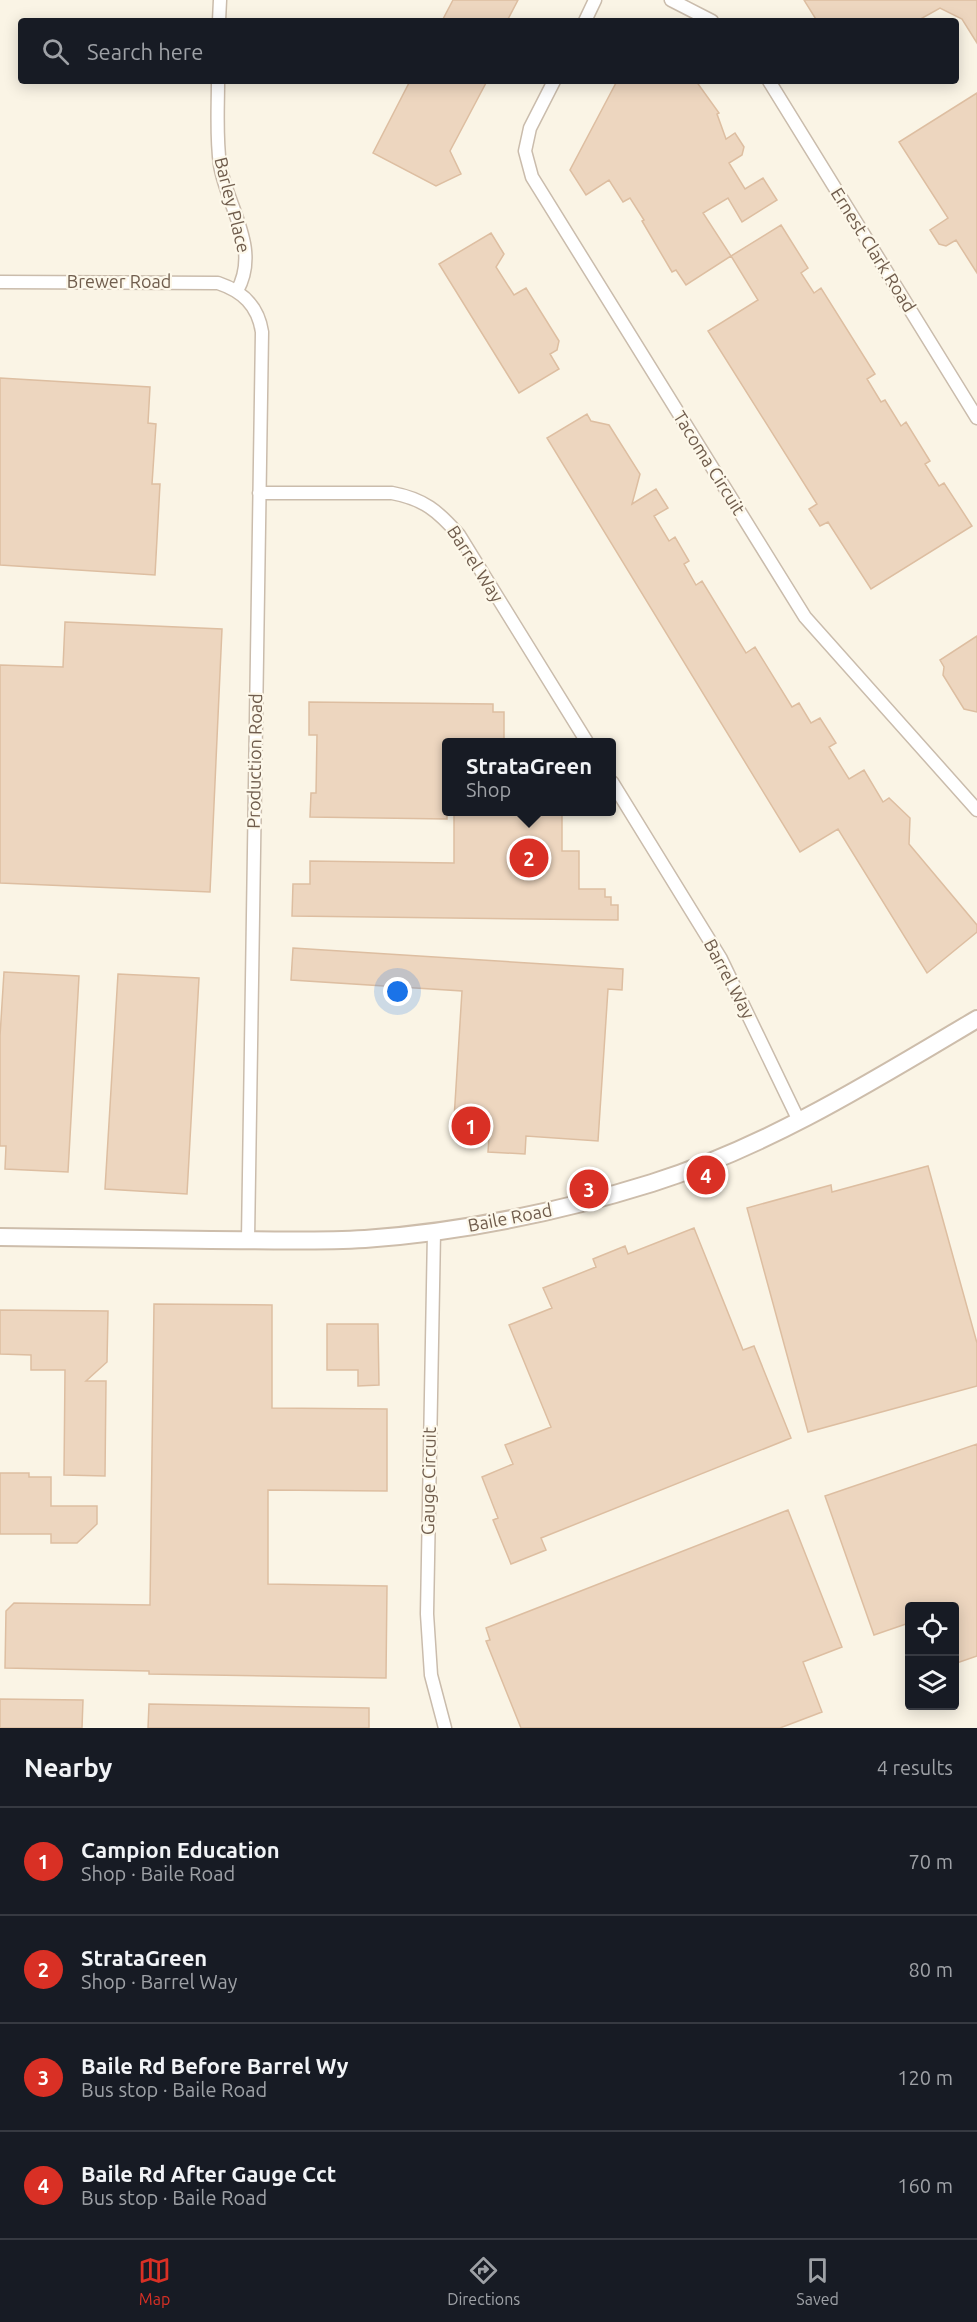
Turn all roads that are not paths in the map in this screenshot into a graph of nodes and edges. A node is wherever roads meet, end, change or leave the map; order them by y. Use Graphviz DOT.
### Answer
graph roads {
  1 [pos="219,0"];
  2 [pos="595,0"];
  3 [pos="671,0"];
  4 [pos="219,18"];
  5 [pos="586,18"];
  6 [pos="706,18"];
  7 [pos="218,84"];
  8 [pos="552,84"];
  9 [pos="771,84"];
  10 [pos="0,282"];
  11 [pos="237,291"];
  12 [pos="977,418"];
  13 [pos="259,493"];
  14 [pos="585,738"];
  15 [pos="616,788"];
  16 [pos="977,810"];
  17 [pos="977,1019"];
  18 [pos="799,1121"];
  19 [pos="434,1232"];
  20 [pos="0,1237"];
  21 [pos="248,1240"];
  22 [pos="445,1728"];
  1 -- 4 [label="street"];
  2 -- 5 [label="street"];
  3 -- 6 [label="street"];
  7 -- 11 [label="street, Barley Place"];
  8 -- 16 [label="street, Tacoma Circuit"];
  9 -- 12 [label="street, Ernest Clark Road"];
  10 -- 11 [label="street, Brewer Road"];
  11 -- 13 [label="street, Production Road"];
  13 -- 14 [label="street, Barrel Way"];
  13 -- 21 [label="street, Production Road"];
  15 -- 18 [label="street, Barrel Way"];
  17 -- 18 [label="street, Baile Road"];
  18 -- 19 [label="street, Baile Road"];
  19 -- 21 [label="street, Baile Road"];
  19 -- 22 [label="street, Gauge Circuit"];
  20 -- 21 [label="street, Baile Road"];
}
